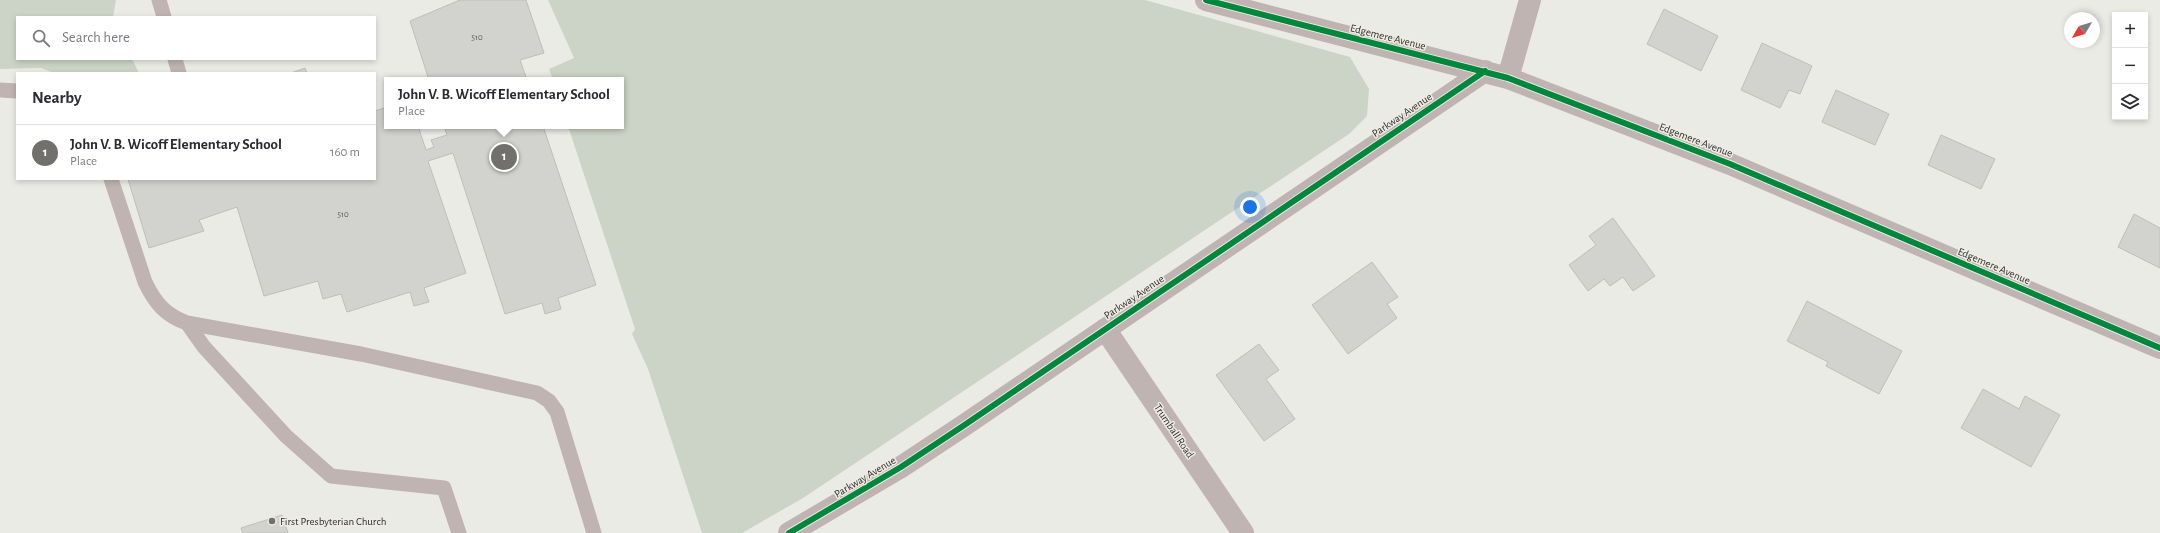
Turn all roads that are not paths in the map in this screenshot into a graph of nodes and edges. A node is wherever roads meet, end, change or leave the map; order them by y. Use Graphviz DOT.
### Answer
graph roads {
  1 [pos="159,0"];
  2 [pos="1206,0"];
  3 [pos="1530,0"];
  4 [pos="164,16"];
  5 [pos="175,60"];
  6 [pos="1485,71"];
  7 [pos="179,72"];
  8 [pos="1508,78"];
  9 [pos="0,90"];
  10 [pos="16,91"];
  11 [pos="111,180"];
  12 [pos="187,323"];
  13 [pos="1105,329"];
  14 [pos="2160,348"];
  15 [pos="459,533"];
  16 [pos="594,533"];
  17 [pos="789,533"];
  18 [pos="1243,533"];
  1 -- 4 [label="lane"];
  2 -- 6 [label="street, Edgemere Avenue"];
  3 -- 8 [label="street"];
  5 -- 7 [label="lane"];
  6 -- 8 [label="street, Edgemere Avenue"];
  6 -- 13 [label="street, Parkway Avenue"];
  8 -- 14 [label="street, Edgemere Avenue"];
  9 -- 10 [label="lane"];
  11 -- 12 [label="lane"];
  12 -- 15 [label="lane"];
  12 -- 16 [label="lane"];
  13 -- 17 [label="street, Parkway Avenue"];
  13 -- 18 [label="street, Trumball Road"];
}
